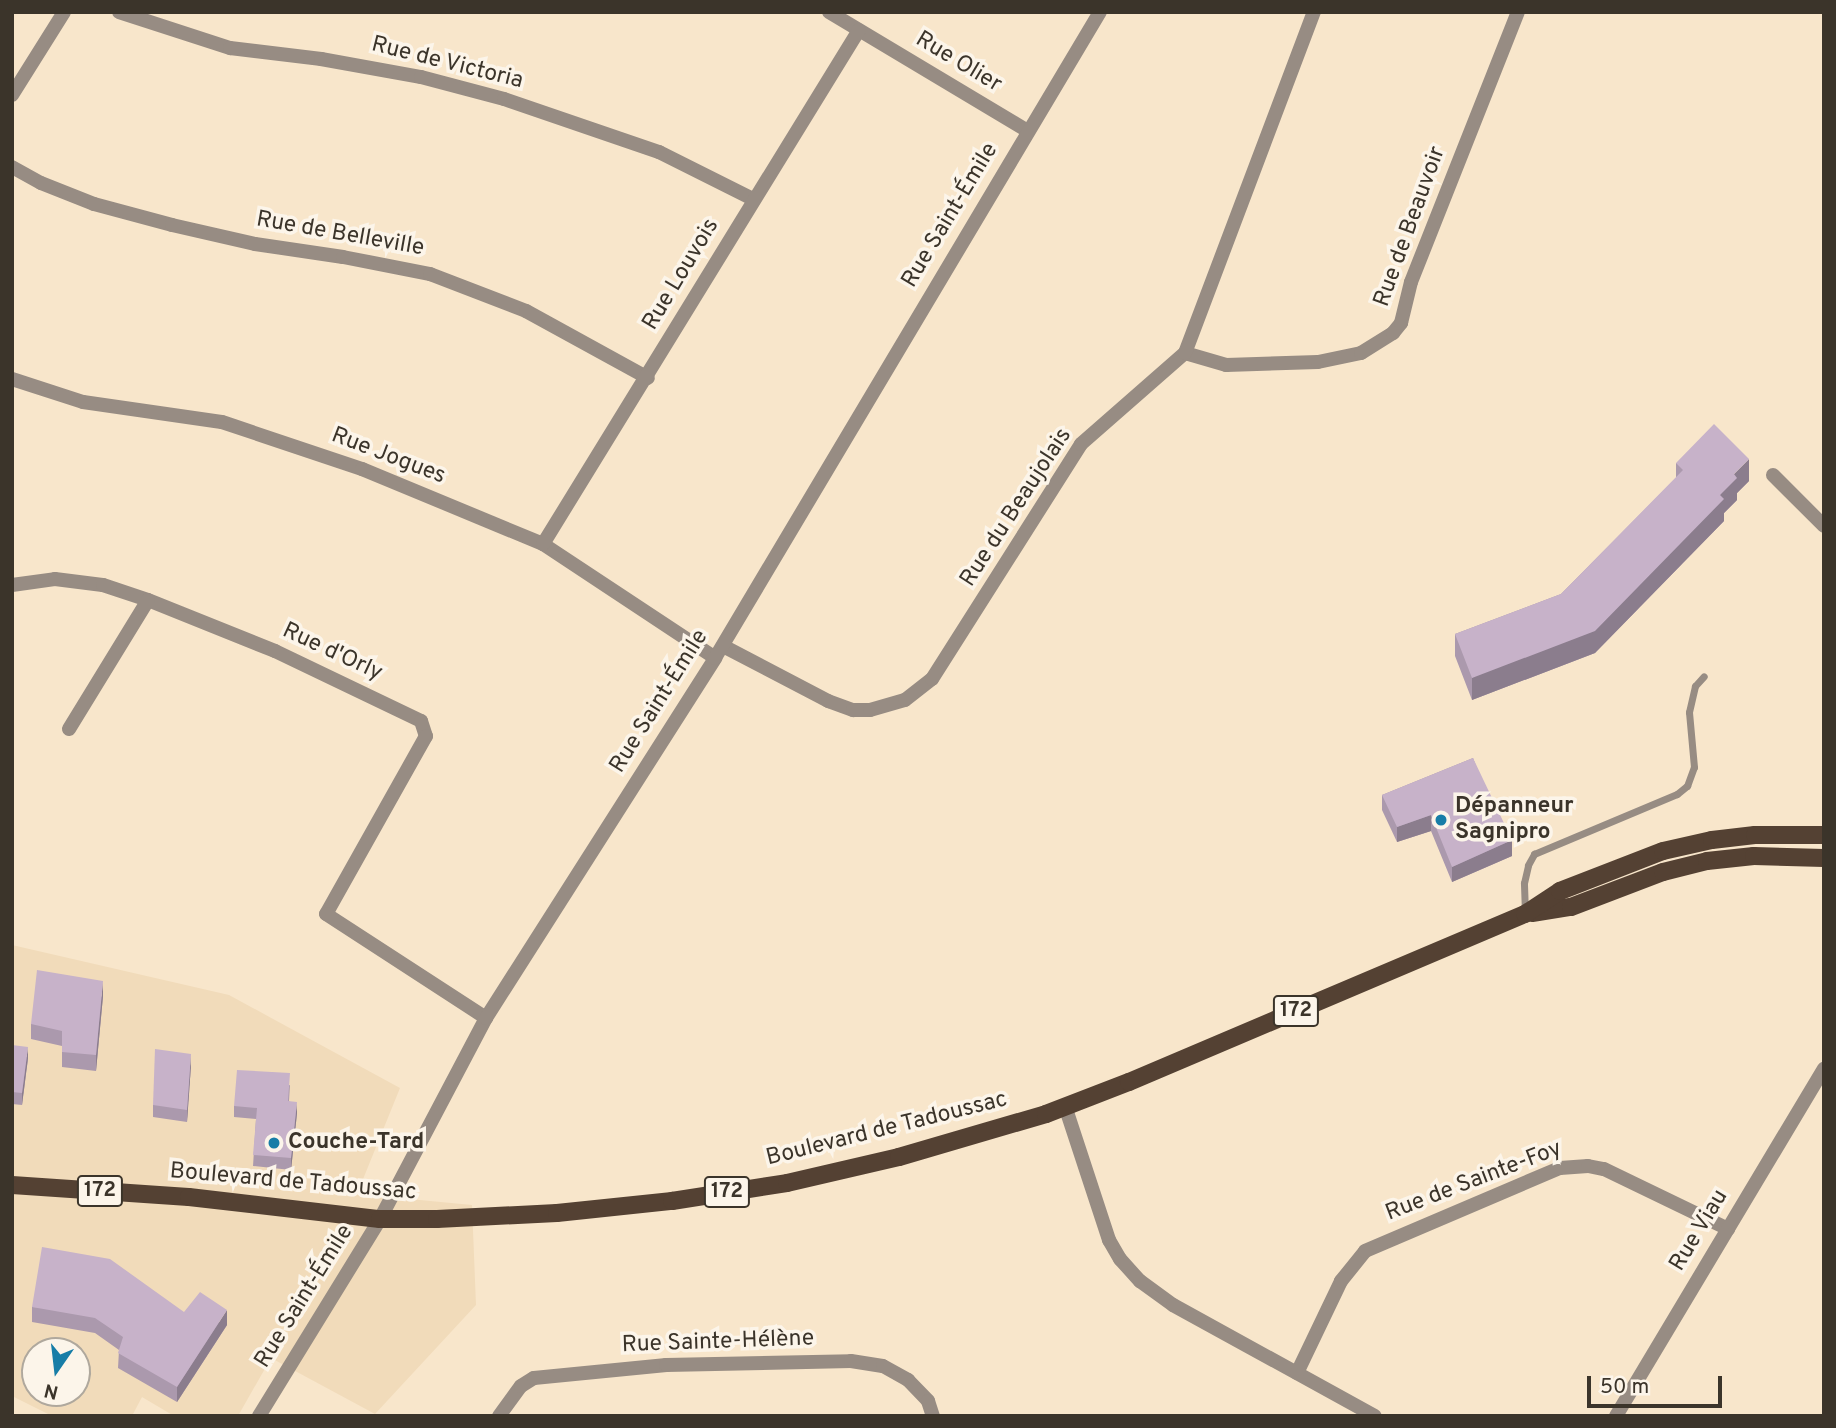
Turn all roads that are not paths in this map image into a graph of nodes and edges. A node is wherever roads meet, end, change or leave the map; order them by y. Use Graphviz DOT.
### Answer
graph roads {
  1 [pos="64,12"];
  2 [pos="119,12"];
  3 [pos="829,12"];
  4 [pos="1101,12"];
  5 [pos="1314,12"];
  6 [pos="1518,12"];
  7 [pos="859,30"];
  8 [pos="12,95"];
  9 [pos="1028,131"];
  10 [pos="12,167"];
  11 [pos="753,199"];
  12 [pos="1185,353"];
  13 [pos="648,378"];
  14 [pos="12,379"];
  15 [pos="1773,475"];
  16 [pos="1824,527"];
  17 [pos="543,544"];
  18 [pos="12,585"];
  19 [pos="148,600"];
  20 [pos="719,652"];
  21 [pos="1704,676"];
  22 [pos="69,729"];
  23 [pos="1824,835"];
  24 [pos="1824,858"];
  25 [pos="1525,914"];
  26 [pos="486,1018"];
  27 [pos="1824,1069"];
  28 [pos="1065,1106"];
  29 [pos="12,1185"];
  30 [pos="380,1219"];
  31 [pos="1728,1229"];
  32 [pos="1297,1373"];
  33 [pos="259,1416"];
  34 [pos="499,1416"];
  35 [pos="933,1416"];
  36 [pos="1375,1416"];
  37 [pos="1616,1416"];
  1 -- 8 [label="street"];
  2 -- 11 [label="street, Rue de Victoria"];
  3 -- 7 [label="street, Rue Olier"];
  4 -- 9 [label="street, Rue Saint-Émile"];
  5 -- 12 [label="street, Rue du Beaujolais"];
  6 -- 12 [label="street, Rue de Beauvoir"];
  7 -- 9 [label="street, Rue Olier"];
  7 -- 11 [label="street, Rue Louvois"];
  9 -- 20 [label="street, Rue Saint-Émile"];
  10 -- 13 [label="street, Rue de Belleville"];
  11 -- 13 [label="street, Rue Louvois"];
  12 -- 20 [label="street, Rue du Beaujolais"];
  13 -- 17 [label="street, Rue Louvois"];
  14 -- 17 [label="street, Rue Jogues"];
  15 -- 16 [label="street"];
  17 -- 20 [label="street, Rue Jogues"];
  18 -- 19 [label="street, Rue d'Orly"];
  19 -- 22 [label="street"];
  19 -- 26 [label="street, Rue d'Orly"];
  20 -- 26 [label="street, Rue Saint-Émile"];
  21 -- 25 [label="lane"];
  23 -- 25 [label="main road, Boulevard de Tadoussac / 172"];
  24 -- 25 [label="main road, Boulevard de Tadoussac / 172"];
  25 -- 28 [label="main road, Boulevard de Tadoussac / 172"];
  26 -- 30 [label="street, Rue Saint-Émile"];
  27 -- 31 [label="street, Rue Viau"];
  28 -- 30 [label="main road, Boulevard de Tadoussac / 172"];
  28 -- 32 [label="street"];
  29 -- 30 [label="main road, Boulevard de Tadoussac / 172"];
  30 -- 33 [label="street, Rue Saint-Émile"];
  31 -- 32 [label="street, Rue de Sainte-Foy"];
  31 -- 37 [label="street, Rue Viau"];
  32 -- 36 [label="street"];
  34 -- 35 [label="street, Rue Sainte-Hélène"];
}
